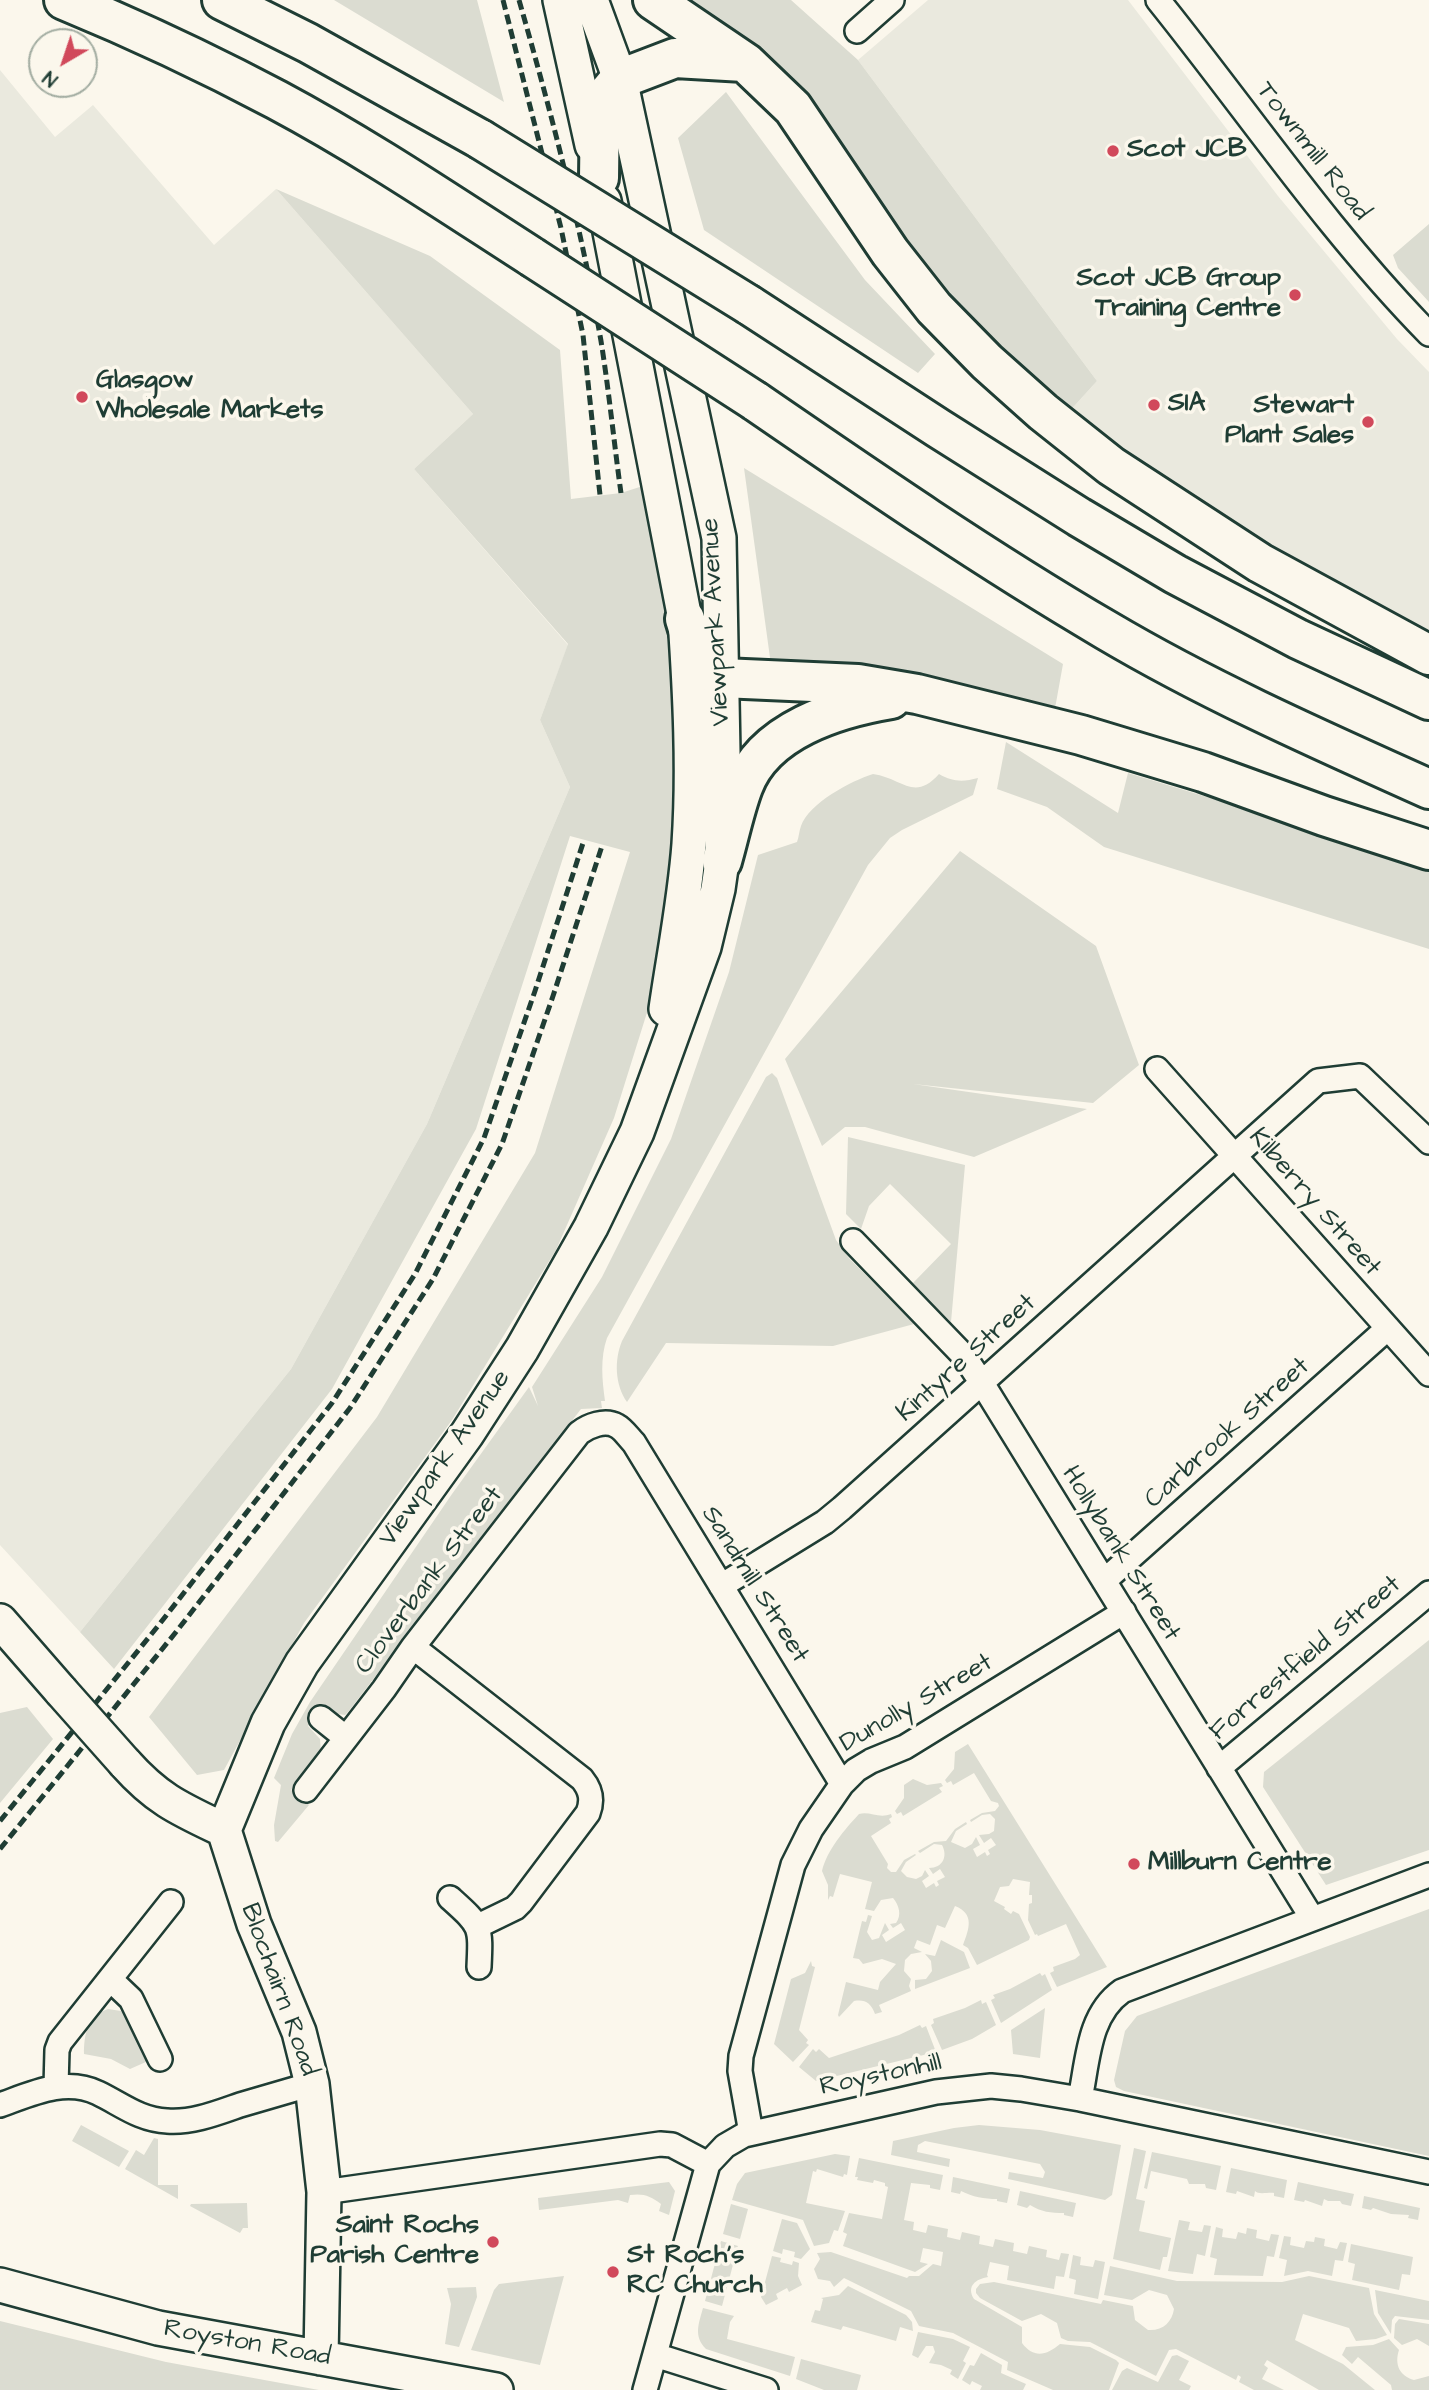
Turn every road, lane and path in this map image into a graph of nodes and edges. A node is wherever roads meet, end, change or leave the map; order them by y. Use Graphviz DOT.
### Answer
graph roads {
  1 [pos="64,0"];
  2 [pos="222,0"];
  3 [pos="560,0"];
  4 [pos="591,0"];
  5 [pos="653,0"];
  6 [pos="892,0"];
  7 [pos="1158,0"];
  8 [pos="857,31"];
  9 [pos="746,63"];
  10 [pos="620,79"];
  11 [pos="599,178"];
  12 [pos="1429,334"];
  13 [pos="685,619"];
  14 [pos="1429,655"];
  15 [pos="722,678"];
  16 [pos="917,694"];
  17 [pos="1429,700"];
  18 [pos="1429,789"];
  19 [pos="1429,850"];
  20 [pos="722,861"];
  21 [pos="1157,1069"];
  22 [pos="655,1080"];
  23 [pos="1429,1142"];
  24 [pos="1235,1155"];
  25 [pos="853,1241"];
  26 [pos="1388,1328"];
  27 [pos="1429,1374"];
  28 [pos="982,1383"];
  29 [pos="609,1424"];
  30 [pos="1104,1581"];
  31 [pos="721,1586"];
  32 [pos="1429,1593"];
  33 [pos="1124,1612"];
  34 [pos="0,1621"];
  35 [pos="413,1647"];
  36 [pos="321,1718"];
  37 [pos="346,1738"];
  38 [pos="1219,1768"];
  39 [pos="842,1784"];
  40 [pos="306,1790"];
  41 [pos="223,1830"];
  42 [pos="1429,1875"];
  43 [pos="450,1898"];
  44 [pos="172,1902"];
  45 [pos="1312,1918"];
  46 [pos="478,1926"];
  47 [pos="479,1968"];
  48 [pos="110,1979"];
  49 [pos="160,2059"];
  50 [pos="313,2084"];
  51 [pos="56,2087"];
  52 [pos="1080,2099"];
  53 [pos="0,2105"];
  54 [pos="751,2133"];
  55 [pos="708,2164"];
  56 [pos="1429,2172"];
  57 [pos="324,2192"];
  58 [pos="0,2285"];
  59 [pos="655,2356"];
  60 [pos="321,2358"];
  61 [pos="496,2390"];
  62 [pos="645,2390"];
  63 [pos="766,2390"];
  1 -- 18 [label="highway, bridge"];
  2 -- 17 [label="highway, bridge"];
  3 -- 11 [label="street, Viewpark Avenue"];
  4 -- 10 [label="street, Viewpark Avenue"];
  5 -- 9 [label="highway"];
  6 -- 8 [label="street"];
  7 -- 12 [label="street, Townmill Road"];
  9 -- 10 [label="highway"];
  9 -- 14 [label="highway"];
  10 -- 11 [label="highway"];
  10 -- 15 [label="street, Viewpark Avenue"];
  11 -- 13 [label="street, Viewpark Avenue"];
  13 -- 15 [label="highway"];
  13 -- 22 [label="street, Viewpark Avenue"];
  15 -- 16 [label="highway"];
  15 -- 20 [label="street, Viewpark Avenue"];
  16 -- 19 [label="highway"];
  16 -- 20 [label="highway"];
  20 -- 22 [label="street, Viewpark Avenue"];
  21 -- 24 [label="street, Kilberry Street"];
  22 -- 41 [label="street, Viewpark Avenue"];
  23 -- 24 [label="street, Kintyre Street"];
  24 -- 26 [label="street, Kilberry Street"];
  24 -- 28 [label="street, Kintyre Street"];
  25 -- 28 [label="street, Hollybank Street"];
  26 -- 27 [label="street, Kilberry Street"];
  26 -- 30 [label="street, Carbrook Street"];
  28 -- 30 [label="street, Hollybank Street"];
  28 -- 31 [label="street, Kintyre Street"];
  29 -- 31 [label="street, Sandmill Street"];
  29 -- 35 [label="street, Cloverbank Street"];
  30 -- 33 [label="street, Hollybank Street"];
  31 -- 39 [label="street, Sandmill Street"];
  32 -- 38 [label="street, Forrestfield Street"];
  33 -- 38 [label="street, Hollybank Street"];
  33 -- 39 [label="street, Dunolly Street"];
  34 -- 41 [label="street, bridge"];
  35 -- 37 [label="street, Cloverbank Street"];
  35 -- 46 [label="street"];
  36 -- 37 [label="street"];
  37 -- 40 [label="street, Cloverbank Street"];
  38 -- 45 [label="street, Hollybank Street"];
  39 -- 54 [label="street, Dunolly Street"];
  41 -- 50 [label="street, Blochairn Road"];
  42 -- 45 [label="street"];
  43 -- 46 [label="street"];
  44 -- 48 [label="street"];
  45 -- 52 [label="street"];
  46 -- 47 [label="street"];
  48 -- 49 [label="street"];
  48 -- 51 [label="street"];
  50 -- 51 [label="street"];
  50 -- 57 [label="street, Blochairn Road"];
  51 -- 53 [label="street"];
  52 -- 54 [label="street, Roystonhill"];
  52 -- 56 [label="street, Roystonhill"];
  54 -- 55 [label="street, Roystonhill"];
  55 -- 57 [label="street"];
  55 -- 59 [label="street"];
  57 -- 60 [label="street, Blochairn Road"];
  58 -- 60 [label="street, Royston Road"];
  59 -- 62 [label="street"];
  59 -- 63 [label="street"];
  60 -- 61 [label="street, Royston Road"];
}
